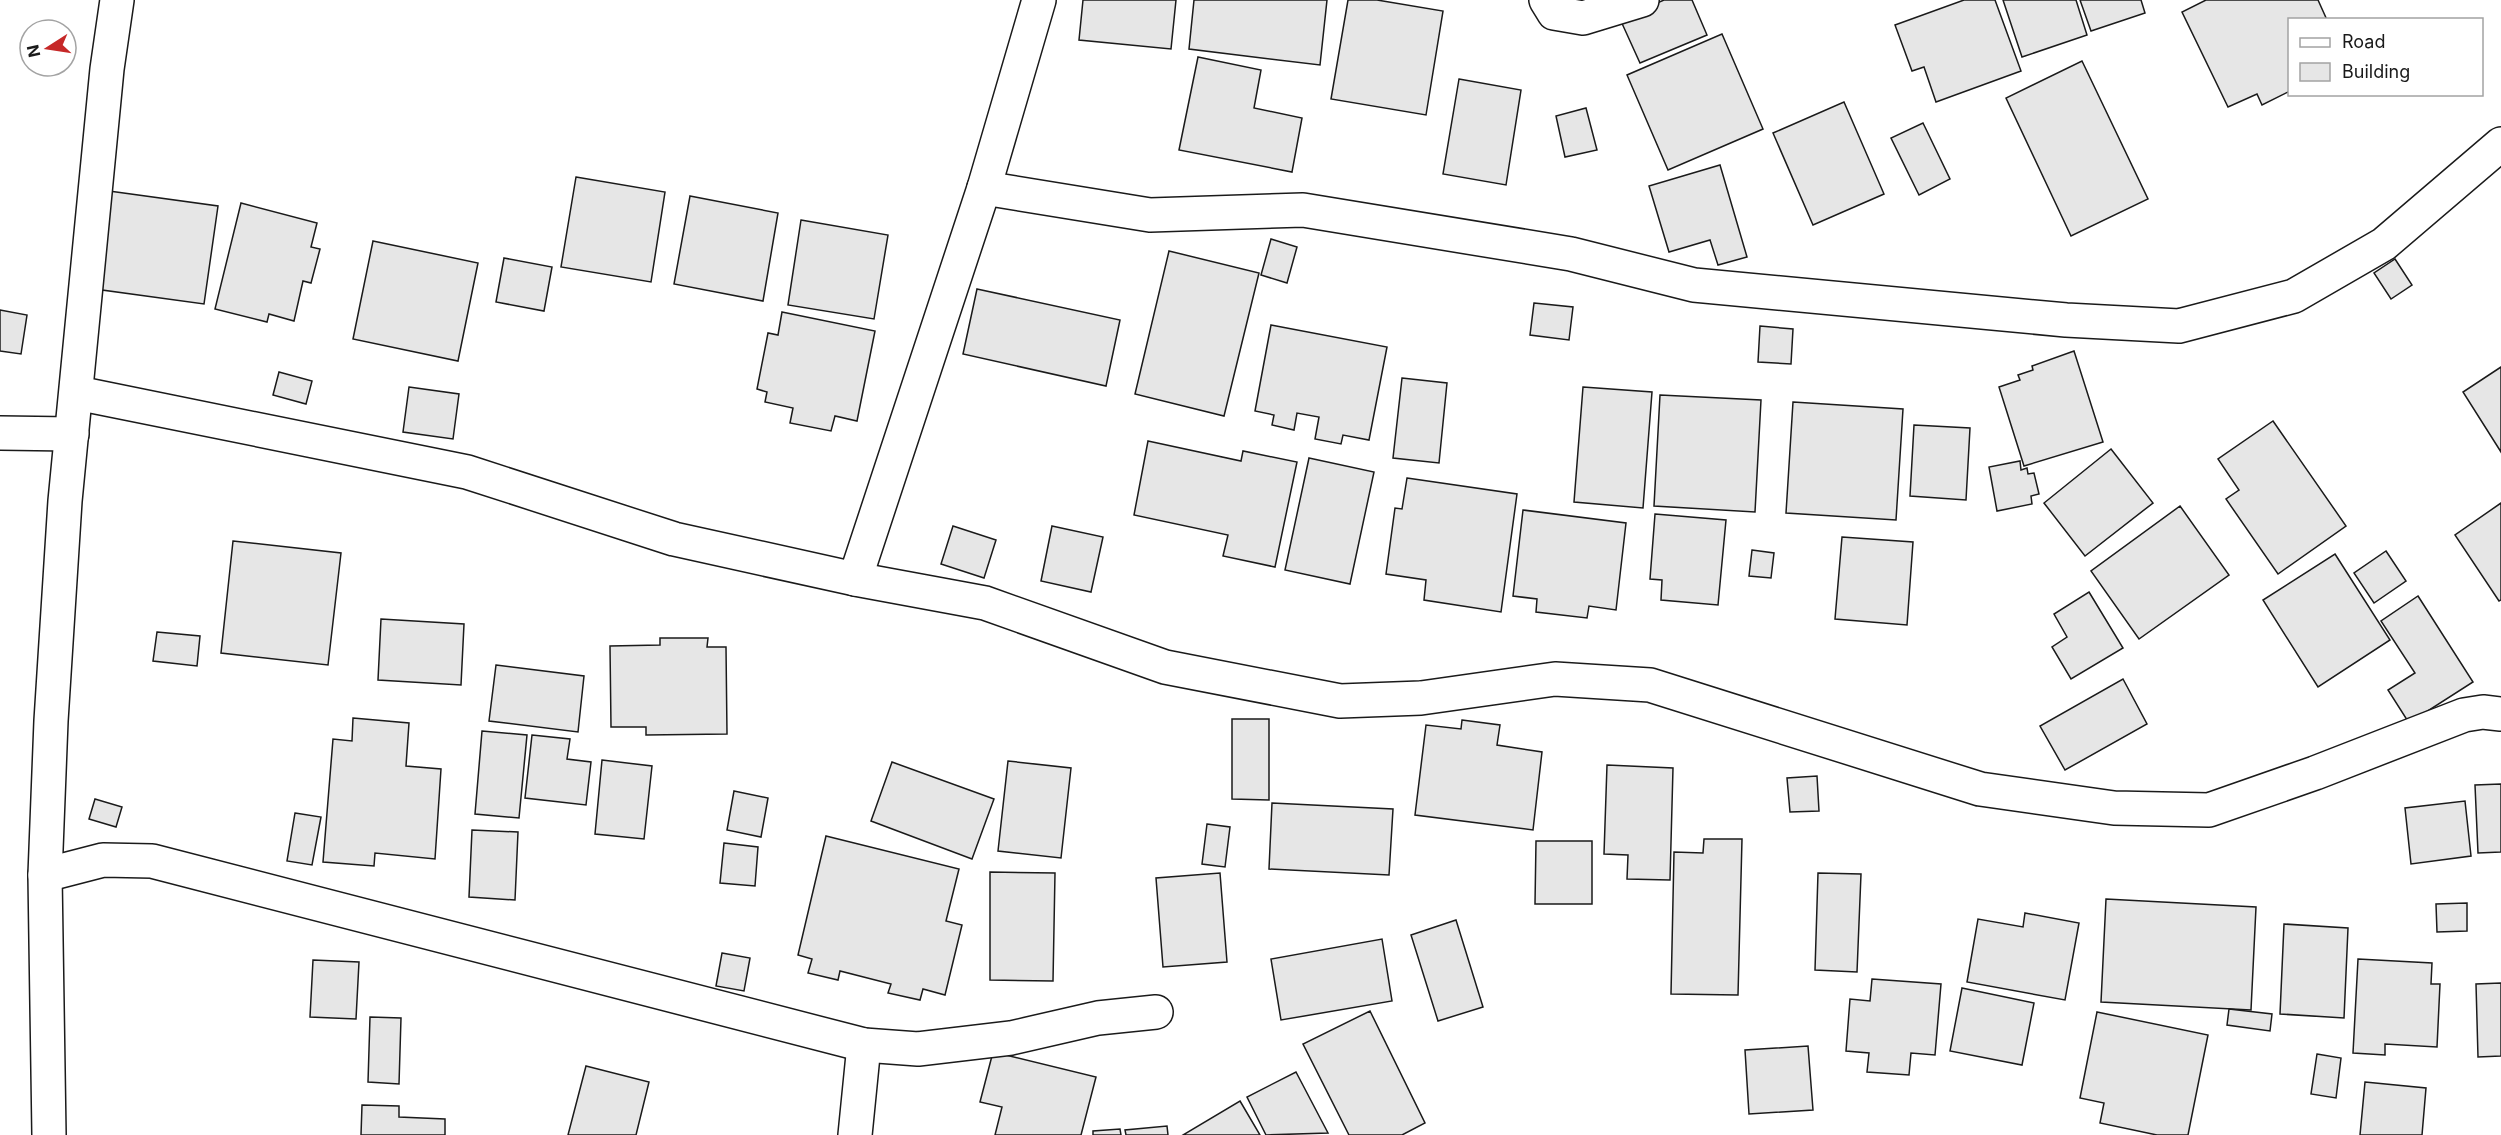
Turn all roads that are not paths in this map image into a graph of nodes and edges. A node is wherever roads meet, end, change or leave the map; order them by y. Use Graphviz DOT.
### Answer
graph roads {
  1 [pos="117,0"];
  2 [pos="1039,0"];
  3 [pos="1546,0"];
  4 [pos="1642,0"];
  5 [pos="2501,144"];
  6 [pos="984,188"];
  7 [pos="77,393"];
  8 [pos="0,433"];
  9 [pos="72,434"];
  10 [pos="855,579"];
  11 [pos="2501,714"];
  12 [pos="45,875"];
  13 [pos="1156,1012"];
  14 [pos="864,1045"];
  15 [pos="49,1135"];
  16 [pos="855,1135"];
  1 -- 7 [label="street"];
  2 -- 6 [label="street"];
  3 -- 4 [label="street"];
  5 -- 6 [label="street"];
  6 -- 10 [label="street"];
  7 -- 9 [label="street"];
  7 -- 10 [label="street"];
  8 -- 9 [label="street"];
  9 -- 12 [label="street"];
  10 -- 11 [label="street"];
  12 -- 14 [label="street"];
  12 -- 15 [label="street"];
  13 -- 14 [label="street"];
  14 -- 16 [label="street"];
}
